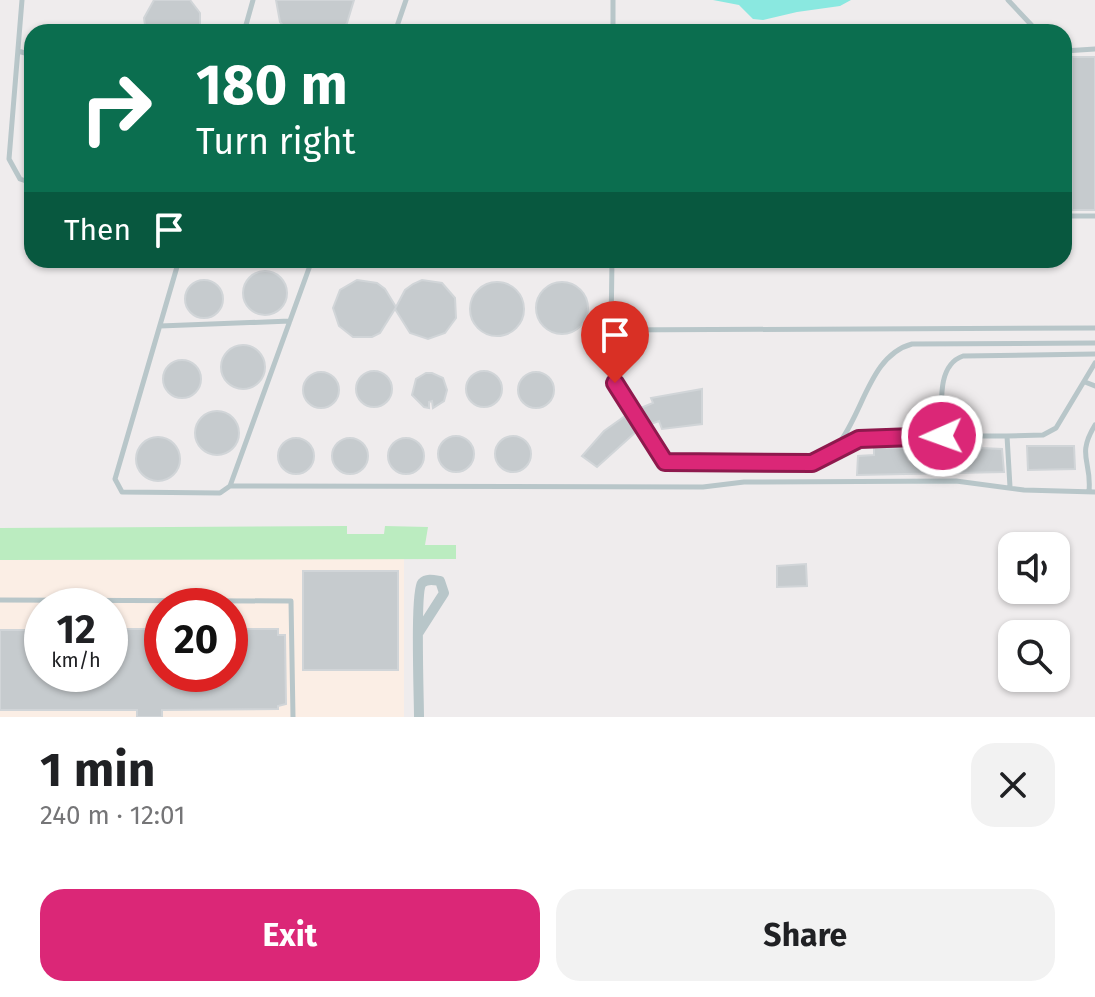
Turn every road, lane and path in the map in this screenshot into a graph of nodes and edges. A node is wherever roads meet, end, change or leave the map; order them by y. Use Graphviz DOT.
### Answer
graph roads {
  1 [pos="22,0"];
  2 [pos="253,0"];
  3 [pos="406,0"];
  4 [pos="613,0"];
  5 [pos="1008,0"];
  6 [pos="246,24"];
  7 [pos="398,24"];
  8 [pos="613,24"];
  9 [pos="1030,24"];
  10 [pos="1095,49"];
  11 [pos="1072,50"];
  12 [pos="18,51"];
  13 [pos="24,53"];
  14 [pos="24,180"];
  15 [pos="1072,216"];
  16 [pos="1095,216"];
  17 [pos="177,268"];
  18 [pos="309,268"];
  19 [pos="612,268"];
  20 [pos="290,321"];
  21 [pos="160,326"];
  22 [pos="1095,328"];
  23 [pos="611,330"];
  24 [pos="1095,343"];
  25 [pos="1095,354"];
  26 [pos="1095,363"];
  27 [pos="1085,382"];
  28 [pos="1095,386"];
  29 [pos="1095,425"];
  30 [pos="942,436"];
  31 [pos="1007,436"];
  32 [pos="835,450"];
  33 [pos="230,486"];
  34 [pos="1010,487"];
  35 [pos="1092,492"];
  36 [pos="0,600"];
  37 [pos="419,632"];
  38 [pos="293,717"];
  39 [pos="419,717"];
  1 -- 12 [label="lane"];
  2 -- 6 [label="lane"];
  3 -- 7 [label="lane"];
  4 -- 8 [label="lane"];
  5 -- 9 [label="lane"];
  10 -- 11 [label="lane"];
  12 -- 13 [label="lane"];
  12 -- 14 [label="lane"];
  15 -- 16 [label="lane"];
  17 -- 21 [label="lane"];
  18 -- 20 [label="lane"];
  19 -- 23 [label="lane"];
  20 -- 21 [label="lane"];
  20 -- 33 [label="lane"];
  21 -- 33 [label="lane"];
  22 -- 23 [label="lane"];
  23 -- 32 [label="lane"];
  24 -- 32 [label="lane"];
  25 -- 30 [label="lane"];
  26 -- 27 [label="lane"];
  27 -- 28 [label="lane"];
  27 -- 31 [label="lane"];
  29 -- 35 [label="lane"];
  30 -- 31 [label="lane"];
  30 -- 32 [label="lane"];
  31 -- 34 [label="lane"];
  33 -- 34 [label="lane"];
  34 -- 35 [label="lane"];
  36 -- 38 [label="lane"];
  37 -- 37 [label="street"];
  37 -- 39 [label="street"];
}
